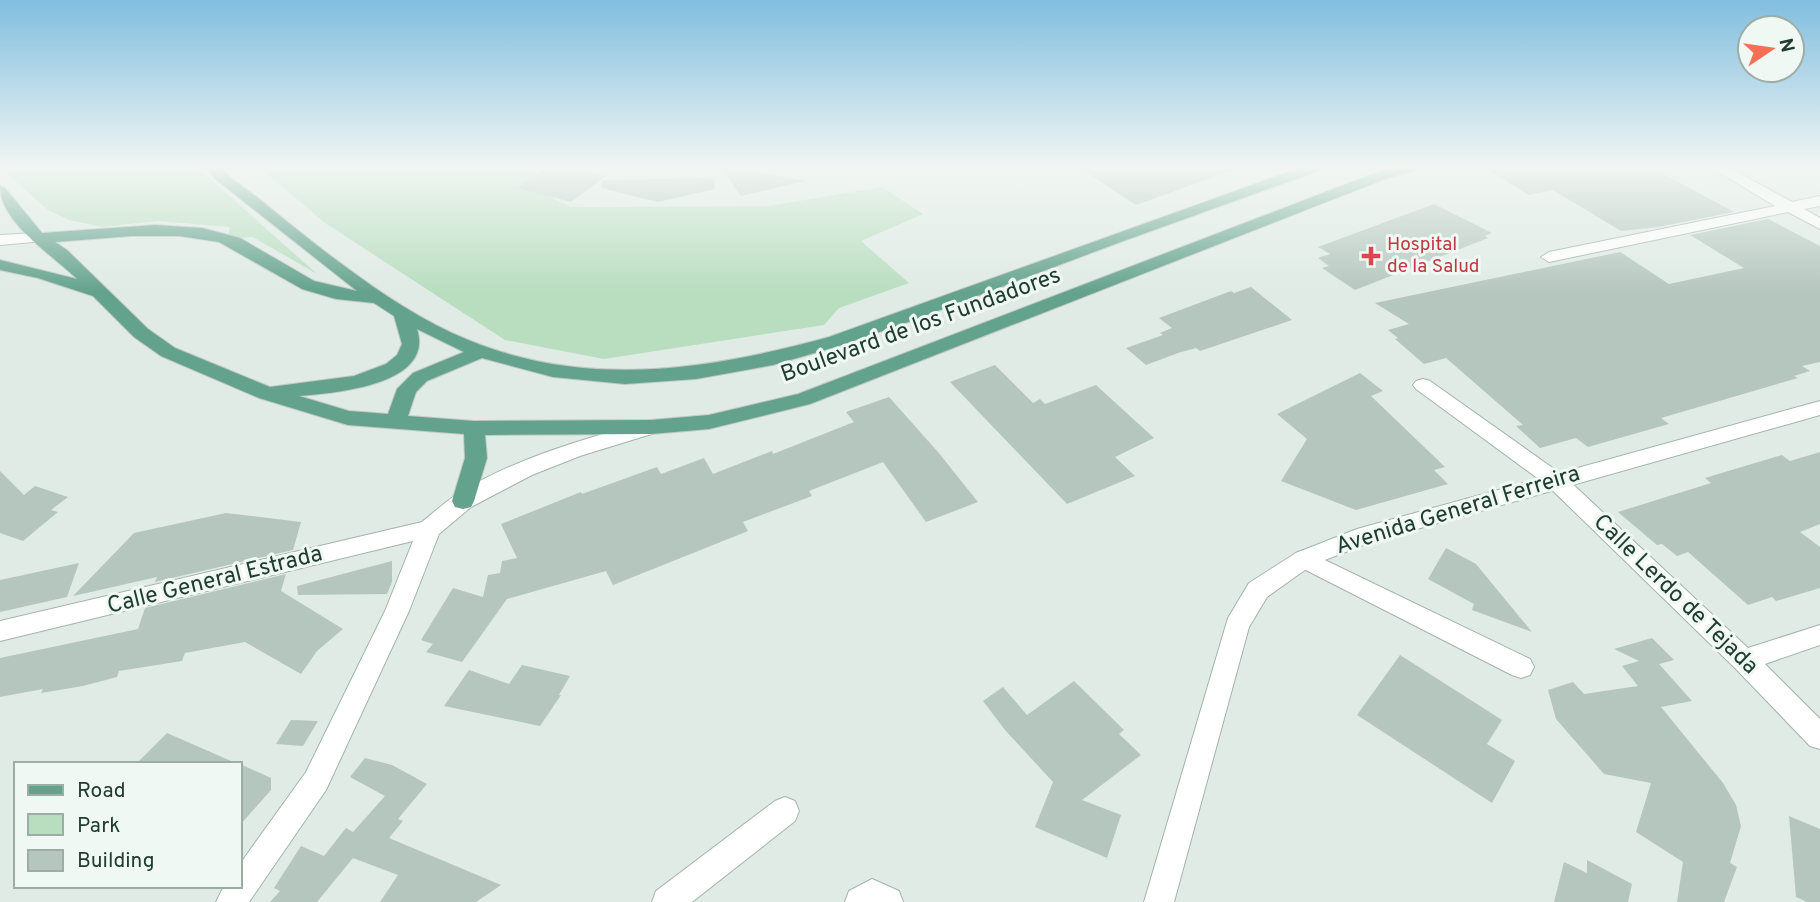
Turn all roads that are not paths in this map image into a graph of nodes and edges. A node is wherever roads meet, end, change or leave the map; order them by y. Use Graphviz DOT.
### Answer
graph roads {
  1 [pos="15,209"];
  2 [pos="263,209"];
  3 [pos="1199,209"];
  4 [pos="1295,209"];
  5 [pos="1785,209"];
  6 [pos="1792,209"];
  7 [pos="1820,224"];
  8 [pos="38,238"];
  9 [pos="0,240"];
  10 [pos="1549,257"];
  11 [pos="0,265"];
  12 [pos="104,294"];
  13 [pos="376,298"];
  14 [pos="401,312"];
  15 [pos="480,352"];
  16 [pos="1423,385"];
  17 [pos="266,393"];
  18 [pos="1820,408"];
  19 [pos="396,422"];
  20 [pos="651,427"];
  21 [pos="474,428"];
  22 [pos="1556,481"];
  23 [pos="463,501"];
  24 [pos="429,529"];
  25 [pos="1304,559"];
  26 [pos="0,631"];
  27 [pos="1820,635"];
  28 [pos="1744,660"];
  29 [pos="1521,667"];
  30 [pos="1820,737"];
  31 [pos="785,811"];
  32 [pos="242,886"];
  33 [pos="667,902"];
  34 [pos="860,902"];
  35 [pos="888,902"];
  36 [pos="1160,902"];
  1 -- 8 [label="main road, Boulevard de los Fundadores"];
  2 -- 13 [label="main road, Boulevard de los Fundadores"];
  3 -- 15 [label="main road, Boulevard de los Fundadores"];
  4 -- 20 [label="main road, Boulevard de los Fundadores"];
  5 -- 10 [label="street"];
  6 -- 7 [label="street"];
  8 -- 9 [label="street"];
  8 -- 12 [label="main road, Boulevard de los Fundadores"];
  8 -- 13 [label="main road"];
  11 -- 12 [label="main road"];
  12 -- 17 [label="main road, Boulevard de los Fundadores"];
  13 -- 14 [label="main road, Boulevard de los Fundadores"];
  14 -- 15 [label="main road, Boulevard de los Fundadores"];
  14 -- 17 [label="main road"];
  15 -- 19 [label="main road"];
  16 -- 22 [label="street, Calle Lerdo de Tejada"];
  17 -- 19 [label="main road, Boulevard de los Fundadores"];
  18 -- 22 [label="street, Avenida General Ferreira"];
  19 -- 21 [label="main road, Boulevard de los Fundadores"];
  20 -- 21 [label="main road, Boulevard de los Fundadores"];
  20 -- 23 [label="street, Calle General Estrada"];
  21 -- 23 [label="main road"];
  22 -- 25 [label="street, Avenida General Ferreira"];
  22 -- 28 [label="street, Calle Lerdo de Tejada"];
  23 -- 24 [label="street, Calle General Estrada"];
  24 -- 26 [label="street, Calle General Estrada"];
  24 -- 32 [label="street, Calle General Estrada"];
  25 -- 29 [label="street"];
  25 -- 36 [label="street, Avenida General Ferreira"];
  27 -- 28 [label="street"];
  28 -- 30 [label="street, Calle Lerdo de Tejada"];
  31 -- 33 [label="street"];
  34 -- 35 [label="street"];
}
